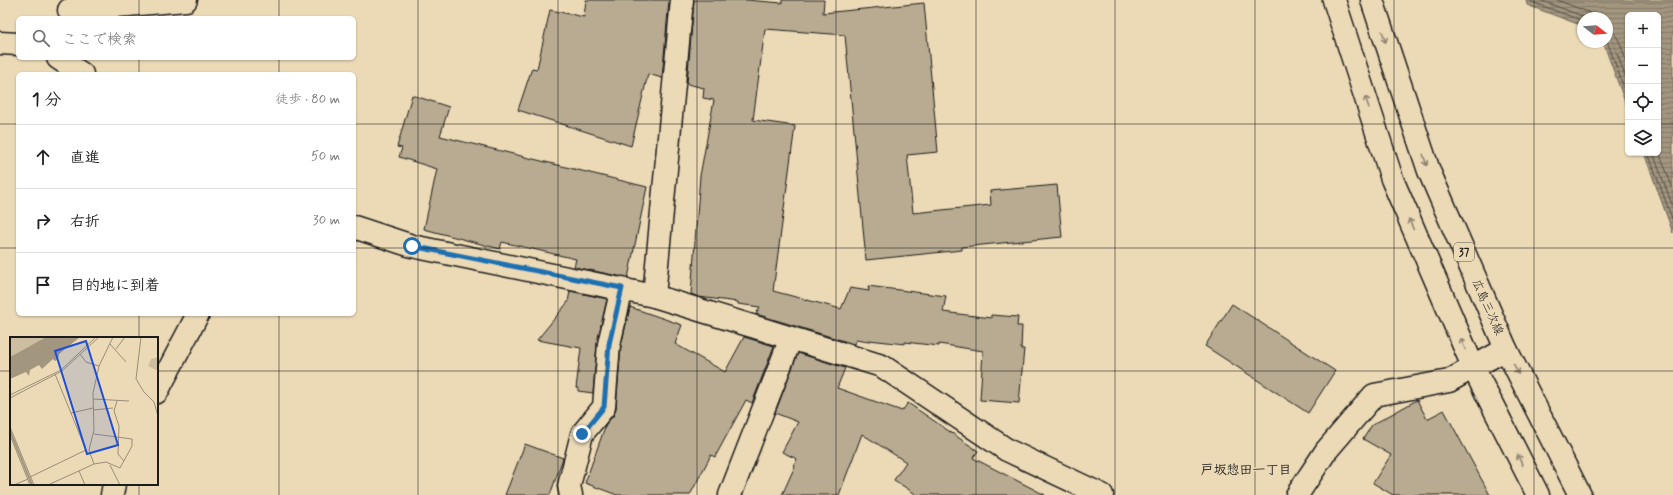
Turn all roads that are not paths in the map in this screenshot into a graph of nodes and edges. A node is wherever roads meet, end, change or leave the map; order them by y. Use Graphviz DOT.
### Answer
graph roads {
  1 [pos="186,0"];
  2 [pos="682,0"];
  3 [pos="1334,0"];
  4 [pos="1372,0"];
  5 [pos="68,9"];
  6 [pos="0,43"];
  7 [pos="16,44"];
  8 [pos="61,60"];
  9 [pos="79,72"];
  10 [pos="356,228"];
  11 [pos="622,288"];
  12 [pos="654,296"];
  13 [pos="197,316"];
  14 [pos="791,338"];
  15 [pos="1506,349"];
  16 [pos="1474,369"];
  17 [pos="158,390"];
  18 [pos="114,485"];
  19 [pos="112,495"];
  20 [pos="571,495"];
  21 [pos="730,495"];
  22 [pos="1102,495"];
  23 [pos="1297,495"];
  24 [pos="1538,495"];
  25 [pos="1580,495"];
  1 -- 5 [label="street"];
  2 -- 12 [label="street"];
  16 -- 3 [label="street, one-way"];
  4 -- 15 [label="street, 広島三次線 / 37, one-way"];
  6 -- 7 [label="street"];
  8 -- 9 [label="street"];
  10 -- 11 [label="street"];
  11 -- 12 [label="street"];
  11 -- 20 [label="street"];
  12 -- 14 [label="street"];
  13 -- 17 [label="street"];
  14 -- 21 [label="street"];
  14 -- 22 [label="street"];
  15 -- 16 [label="street"];
  15 -- 25 [label="street, 広島三次線 / 37, one-way"];
  16 -- 23 [label="street"];
  24 -- 16 [label="street, one-way"];
  18 -- 19 [label="street"];
}
